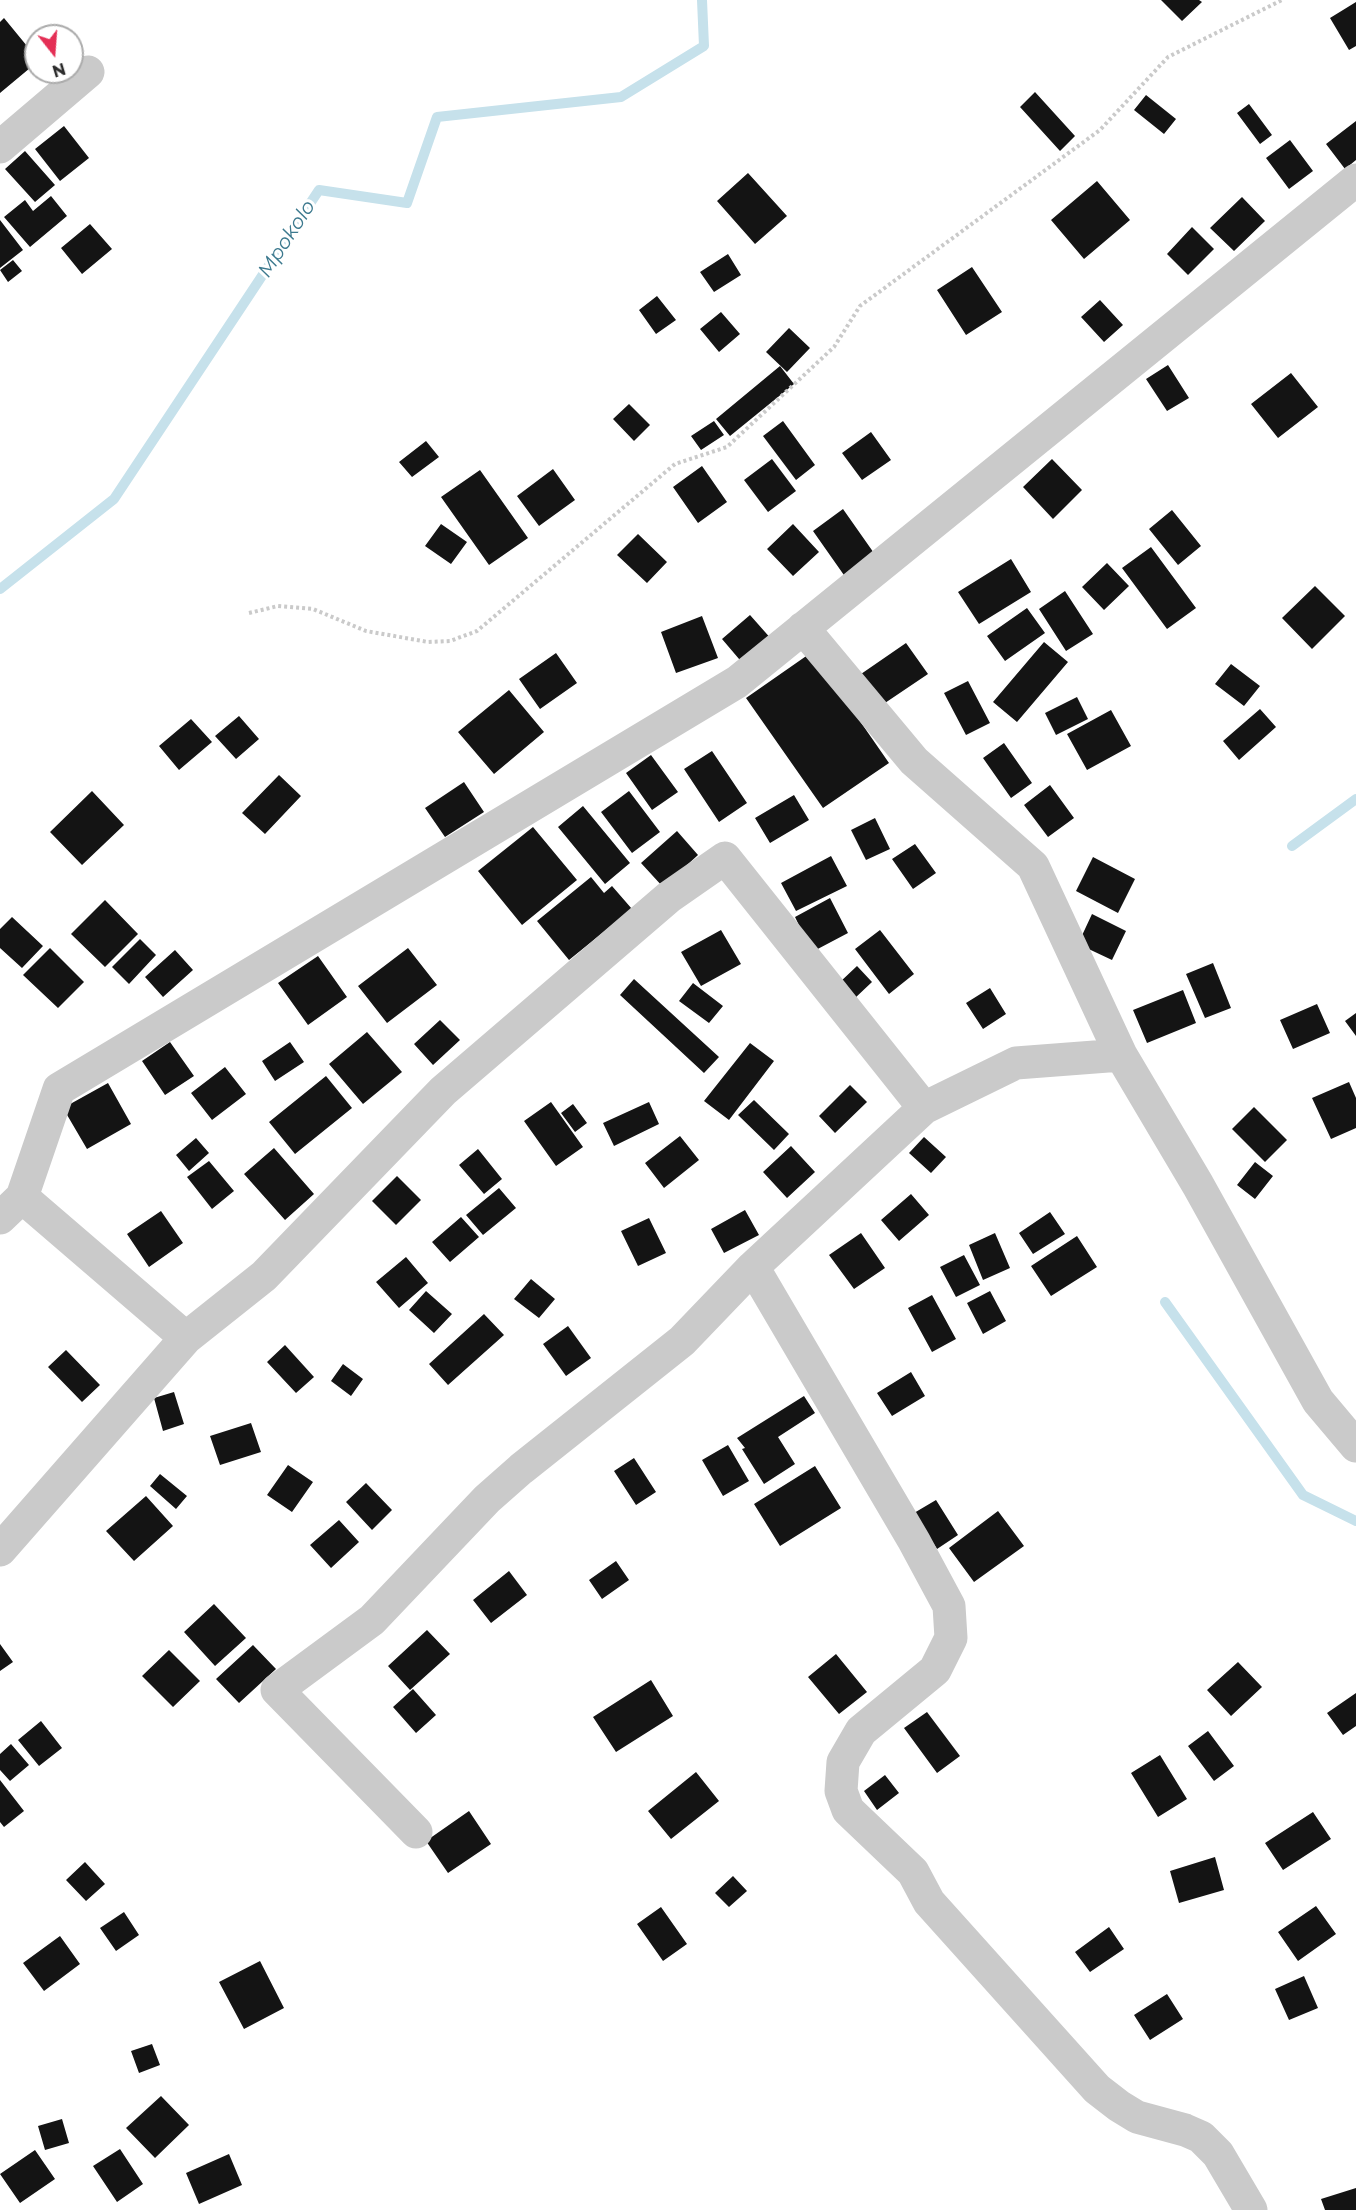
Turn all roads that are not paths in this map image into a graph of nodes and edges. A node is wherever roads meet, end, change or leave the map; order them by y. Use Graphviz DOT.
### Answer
graph roads {
  1 [pos="88,72"];
  2 [pos="0,147"];
  3 [pos="1356,180"];
  4 [pos="803,628"];
  5 [pos="1121,1055"];
  6 [pos="924,1108"];
  7 [pos="11,1208"];
  8 [pos="753,1267"];
  9 [pos="186,1338"];
  10 [pos="1356,1446"];
  11 [pos="0,1550"];
  12 [pos="416,1832"];
  13 [pos="1251,2210"];
  1 -- 2 [label="street"];
  3 -- 4 [label="street"];
  4 -- 5 [label="street"];
  4 -- 7 [label="street"];
  5 -- 6 [label="street"];
  5 -- 10 [label="street"];
  6 -- 8 [label="street"];
  6 -- 9 [label="street"];
  7 -- 9 [label="street"];
  8 -- 12 [label="street"];
  8 -- 13 [label="street"];
  9 -- 11 [label="street"];
}
